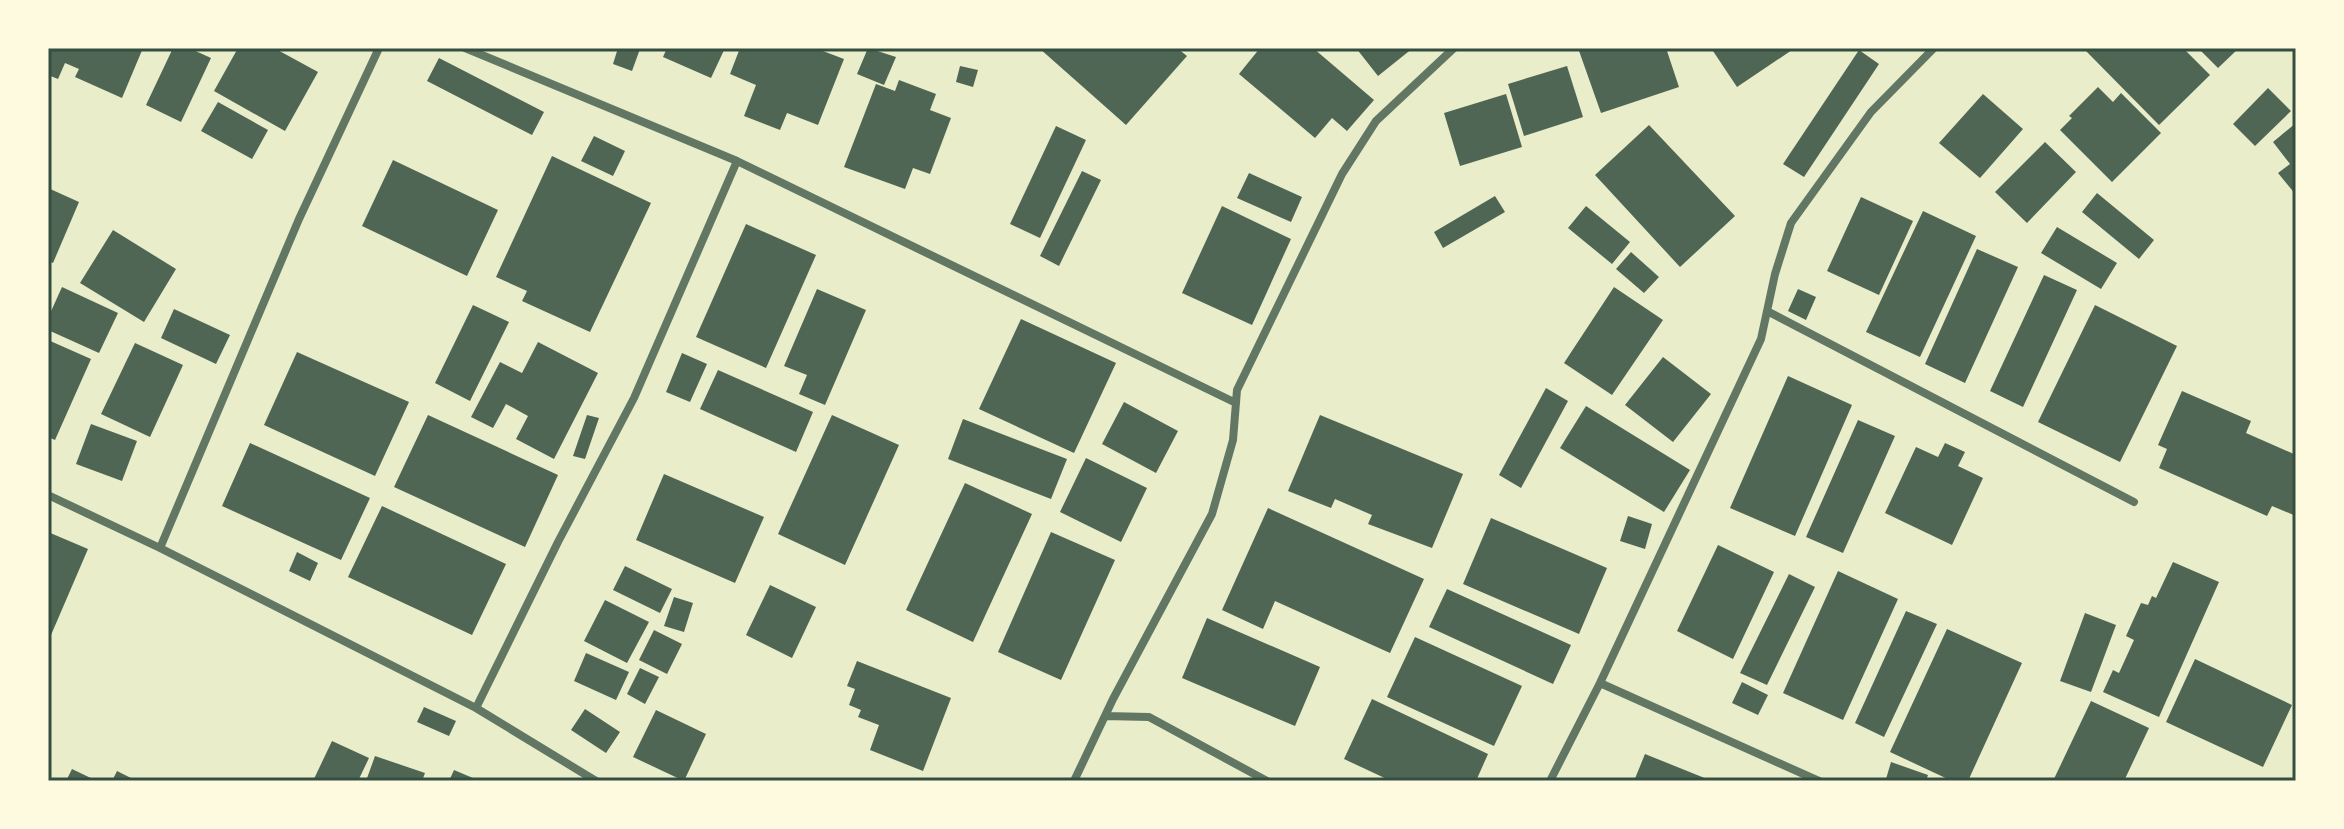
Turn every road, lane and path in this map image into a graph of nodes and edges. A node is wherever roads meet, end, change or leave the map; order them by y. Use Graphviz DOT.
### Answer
graph roads {
  1 [pos="379,48"];
  2 [pos="465,48"];
  3 [pos="1454,48"];
  4 [pos="1934,48"];
  5 [pos="737,161"];
  6 [pos="1767,311"];
  7 [pos="1236,403"];
  8 [pos="48,495"];
  9 [pos="2134,502"];
  10 [pos="160,548"];
  11 [pos="1600,683"];
  12 [pos="476,708"];
  13 [pos="1105,716"];
  14 [pos="596,781"];
  15 [pos="1074,781"];
  16 [pos="1267,781"];
  17 [pos="1550,781"];
  18 [pos="1819,781"];
  1 -- 10 [label="street"];
  2 -- 5 [label="street"];
  3 -- 7 [label="street"];
  4 -- 6 [label="street"];
  5 -- 7 [label="street"];
  5 -- 12 [label="street"];
  6 -- 9 [label="street"];
  6 -- 11 [label="street"];
  7 -- 13 [label="street"];
  8 -- 10 [label="street"];
  10 -- 12 [label="street"];
  11 -- 17 [label="street"];
  11 -- 18 [label="street"];
  12 -- 14 [label="street"];
  13 -- 15 [label="street"];
  13 -- 16 [label="street"];
}
